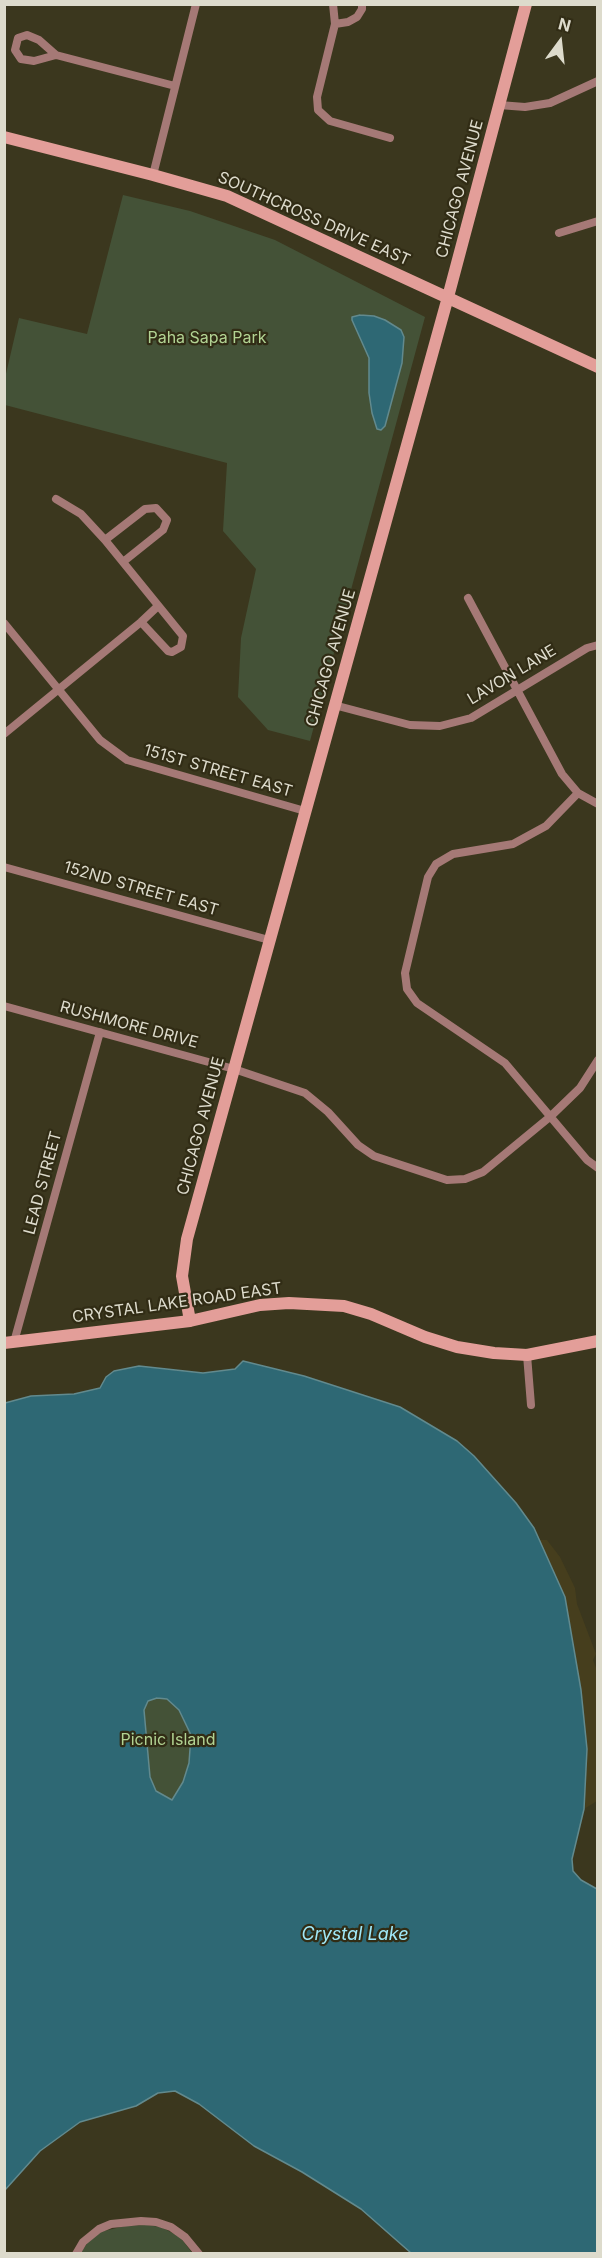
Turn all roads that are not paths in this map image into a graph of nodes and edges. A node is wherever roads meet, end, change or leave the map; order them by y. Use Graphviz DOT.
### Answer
graph roads {
  1 [pos="196,4"];
  2 [pos="333,4"];
  3 [pos="362,4"];
  4 [pos="526,4"];
  5 [pos="335,24"];
  6 [pos="56,55"];
  7 [pos="597,81"];
  8 [pos="175,86"];
  9 [pos="499,105"];
  10 [pos="4,137"];
  11 [pos="390,138"];
  12 [pos="153,175"];
  13 [pos="597,221"];
  14 [pos="559,233"];
  15 [pos="448,297"];
  16 [pos="597,367"];
  17 [pos="56,499"];
  18 [pos="105,540"];
  19 [pos="123,562"];
  20 [pos="468,598"];
  21 [pos="158,606"];
  22 [pos="141,622"];
  23 [pos="4,623"];
  24 [pos="597,645"];
  25 [pos="58,690"];
  26 [pos="517,690"];
  27 [pos="334,705"];
  28 [pos="4,734"];
  29 [pos="578,793"];
  30 [pos="597,804"];
  31 [pos="305,812"];
  32 [pos="4,867"];
  33 [pos="269,940"];
  34 [pos="4,1005"];
  35 [pos="100,1032"];
  36 [pos="597,1060"];
  37 [pos="234,1069"];
  38 [pos="551,1116"];
  39 [pos="597,1168"];
  40 [pos="190,1321"];
  41 [pos="597,1341"];
  42 [pos="9,1343"];
  43 [pos="527,1354"];
  44 [pos="531,1405"];
  45 [pos="76,2253"];
  46 [pos="199,2253"];
  1 -- 8 [label="street"];
  2 -- 5 [label="street"];
  3 -- 5 [label="street"];
  4 -- 9 [label="street, CHICAGO AVENUE"];
  5 -- 11 [label="street"];
  6 -- 6 [label="street"];
  6 -- 8 [label="street"];
  7 -- 9 [label="street"];
  8 -- 12 [label="street"];
  9 -- 15 [label="street, CHICAGO AVENUE"];
  10 -- 12 [label="street, SOUTHCROSS DRIVE EAST"];
  12 -- 15 [label="street, SOUTHCROSS DRIVE EAST"];
  13 -- 14 [label="street"];
  15 -- 16 [label="street, SOUTHCROSS DRIVE EAST"];
  15 -- 27 [label="street, CHICAGO AVENUE"];
  17 -- 18 [label="street"];
  18 -- 19 [label="street"];
  18 -- 19 [label="street"];
  19 -- 21 [label="street"];
  20 -- 26 [label="street"];
  21 -- 22 [label="street"];
  21 -- 22 [label="street"];
  22 -- 25 [label="street"];
  23 -- 25 [label="street, 151ST STREET EAST"];
  24 -- 26 [label="street, LAVON LANE"];
  25 -- 28 [label="street"];
  25 -- 31 [label="street, 151ST STREET EAST"];
  26 -- 27 [label="street, LAVON LANE"];
  26 -- 29 [label="street"];
  27 -- 31 [label="street, CHICAGO AVENUE"];
  29 -- 30 [label="street"];
  29 -- 38 [label="street"];
  31 -- 33 [label="street, CHICAGO AVENUE"];
  32 -- 33 [label="street, 152ND STREET EAST"];
  33 -- 37 [label="street, CHICAGO AVENUE"];
  34 -- 35 [label="street, RUSHMORE DRIVE"];
  35 -- 37 [label="street, RUSHMORE DRIVE"];
  35 -- 42 [label="street, LEAD STREET"];
  36 -- 38 [label="street, RUSHMORE DRIVE"];
  37 -- 38 [label="street, RUSHMORE DRIVE"];
  37 -- 40 [label="street, CHICAGO AVENUE"];
  38 -- 39 [label="street"];
  40 -- 42 [label="street, CRYSTAL LAKE ROAD EAST"];
  40 -- 43 [label="street, CRYSTAL LAKE ROAD EAST"];
  41 -- 43 [label="street, CRYSTAL LAKE ROAD EAST"];
  43 -- 44 [label="street"];
  45 -- 46 [label="street"];
}
